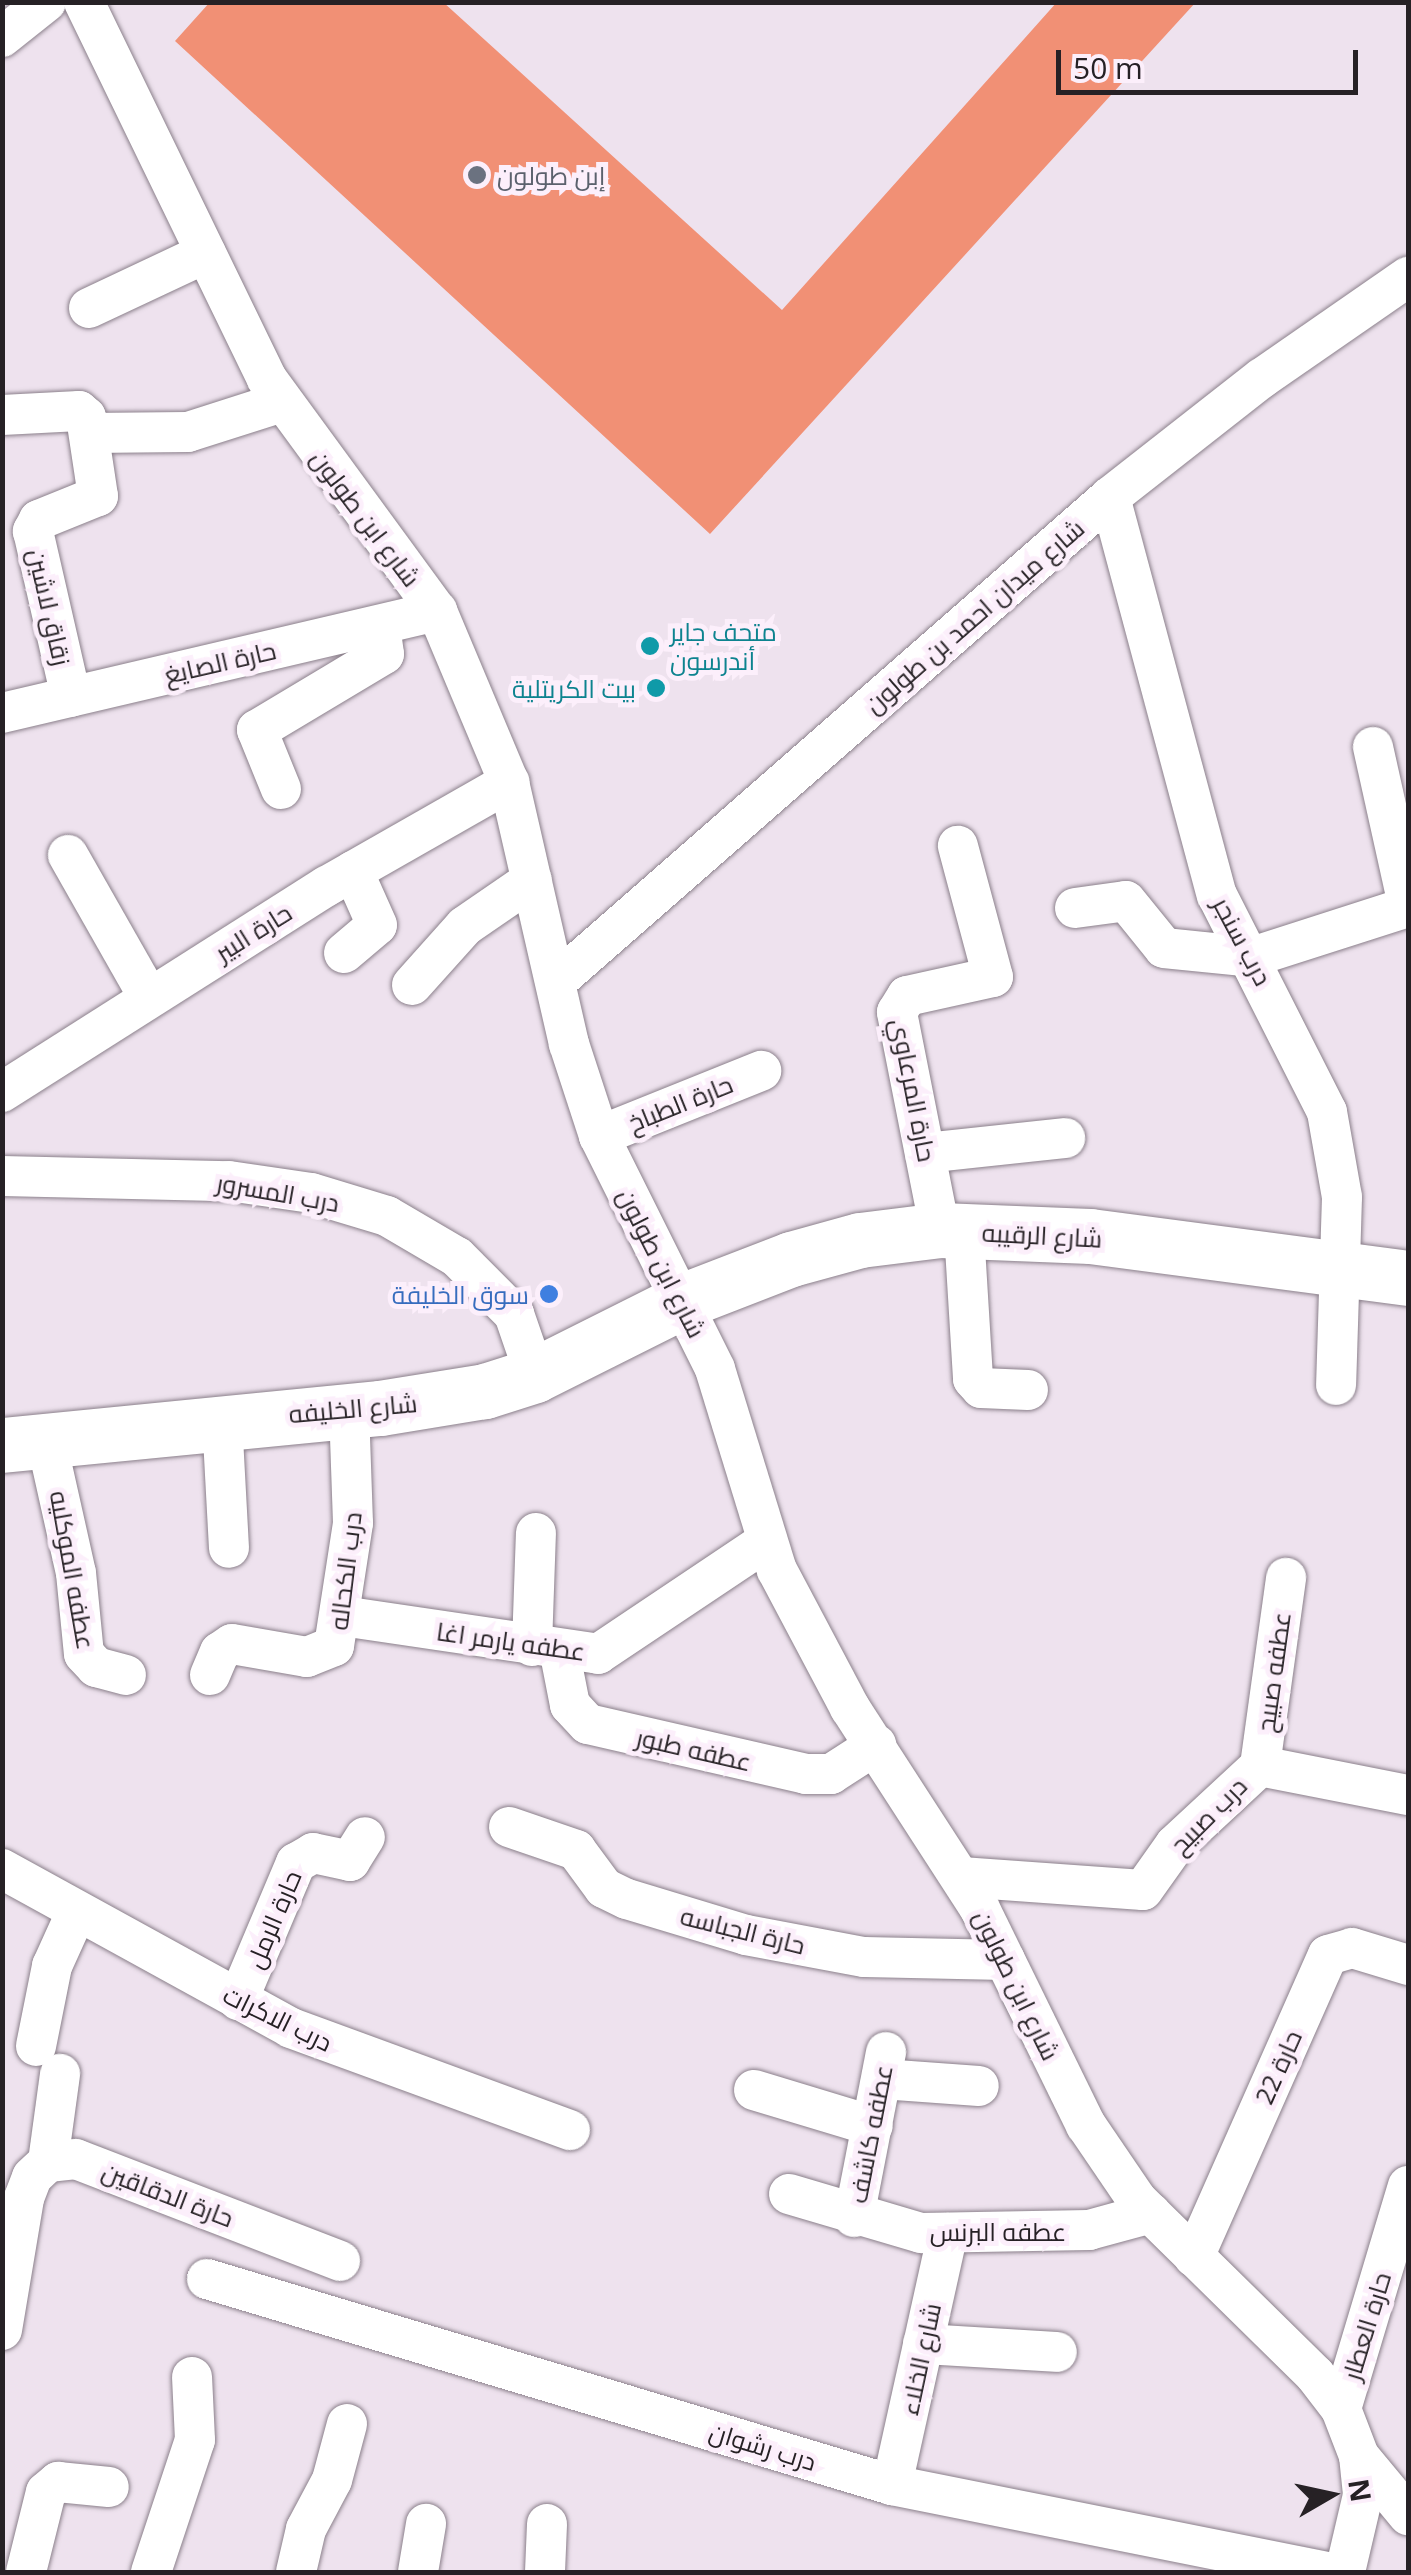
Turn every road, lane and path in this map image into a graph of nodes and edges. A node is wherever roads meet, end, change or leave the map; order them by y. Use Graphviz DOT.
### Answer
graph roads {
  1 [pos="46,2"];
  2 [pos="84,2"];
  3 [pos="2,37"];
  4 [pos="206,253"];
  5 [pos="1408,277"];
  6 [pos="89,308"];
  7 [pos="282,402"];
  8 [pos="2,415"];
  9 [pos="89,433"];
  10 [pos="1110,497"];
  11 [pos="438,612"];
  12 [pos="380,625"];
  13 [pos="71,697"];
  14 [pos="2,713"];
  15 [pos="1374,747"];
  16 [pos="510,782"];
  17 [pos="282,788"];
  18 [pos="958,846"];
  19 [pos="68,855"];
  20 [pos="353,871"];
  21 [pos="532,880"];
  22 [pos="1408,906"];
  23 [pos="1075,908"];
  24 [pos="344,953"];
  25 [pos="1252,957"];
  26 [pos="558,980"];
  27 [pos="412,985"];
  28 [pos="148,996"];
  29 [pos="761,1072"];
  30 [pos="2,1092"];
  31 [pos="600,1136"];
  32 [pos="1065,1138"];
  33 [pos="925,1153"];
  34 [pos="2,1176"];
  35 [pos="952,1231"];
  36 [pos="1342,1272"];
  37 [pos="1408,1278"];
  38 [pos="685,1300"];
  39 [pos="535,1374"];
  40 [pos="1336,1385"];
  41 [pos="1028,1390"];
  42 [pos="349,1410"];
  43 [pos="222,1419"];
  44 [pos="24,1442"];
  45 [pos="536,1533"];
  46 [pos="766,1541"];
  47 [pos="228,1548"];
  48 [pos="1286,1578"];
  49 [pos="342,1616"];
  50 [pos="545,1648"];
  51 [pos="210,1674"];
  52 [pos="126,1675"];
  53 [pos="876,1745"];
  54 [pos="1260,1766"];
  55 [pos="1408,1796"];
  56 [pos="509,1827"];
  57 [pos="365,1837"];
  58 [pos="2,1869"];
  59 [pos="961,1877"];
  60 [pos="77,1911"];
  61 [pos="1006,1960"];
  62 [pos="1408,1965"];
  63 [pos="238,2000"];
  64 [pos="979,2086"];
  65 [pos="754,2090"];
  66 [pos="873,2126"];
  67 [pos="570,2130"];
  68 [pos="48,2162"];
  69 [pos="1408,2186"];
  70 [pos="789,2194"];
  71 [pos="1151,2214"];
  72 [pos="854,2216"];
  73 [pos="1403,2226"];
  74 [pos="948,2233"];
  75 [pos="1194,2257"];
  76 [pos="207,2279"];
  77 [pos="325,2316"];
  78 [pos="2,2330"];
  79 [pos="923,2344"];
  80 [pos="1056,2352"];
  81 [pos="192,2376"];
  82 [pos="1341,2409"];
  83 [pos="347,2424"];
  84 [pos="1358,2456"];
  85 [pos="892,2484"];
  86 [pos="109,2487"];
  87 [pos="1408,2515"];
  88 [pos="426,2524"];
  89 [pos="548,2524"];
  90 [pos="2,2566"];
  91 [pos="17,2572"];
  92 [pos="26,2572"];
  93 [pos="151,2572"];
  94 [pos="296,2572"];
  95 [pos="418,2572"];
  96 [pos="545,2572"];
  97 [pos="1329,2572"];
  98 [pos="1345,2572"];
  1 -- 3 [label="street"];
  2 -- 4 [label="street, شارع ابن طولون"];
  4 -- 6 [label="street"];
  4 -- 7 [label="street, شارع ابن طولون"];
  5 -- 10 [label="street, شارع ميدان احمد بن طولون"];
  7 -- 9 [label="street"];
  7 -- 11 [label="street, شارع ابن طولون"];
  8 -- 9 [label="street"];
  9 -- 13 [label="street, زقاق لاشين"];
  10 -- 25 [label="street, درب سنجر"];
  10 -- 26 [label="street, شارع ميدان احمد بن طولون"];
  11 -- 12 [label="street, حارة الصايغ"];
  11 -- 16 [label="street, شارع ابن طولون"];
  12 -- 13 [label="street, حارة الصايغ"];
  12 -- 17 [label="street"];
  13 -- 14 [label="street, حارة الصايغ"];
  15 -- 22 [label="street"];
  16 -- 20 [label="street, حارة البير"];
  16 -- 21 [label="street, شارع ابن طولون"];
  18 -- 33 [label="street, حارة المرعاوي"];
  19 -- 28 [label="street"];
  20 -- 24 [label="street"];
  20 -- 28 [label="street, حارة البير"];
  21 -- 26 [label="street, شارع ابن طولون"];
  21 -- 27 [label="street"];
  22 -- 25 [label="street"];
  23 -- 25 [label="street"];
  25 -- 36 [label="street, درب سنجر"];
  26 -- 31 [label="street, شارع ابن طولون"];
  28 -- 30 [label="street, حارة البير"];
  29 -- 31 [label="street, حارة الطباخ"];
  31 -- 38 [label="street, شارع ابن طولون"];
  32 -- 33 [label="street"];
  33 -- 35 [label="street, حارة المرعاوي"];
  34 -- 39 [label="street, درب المسرور"];
  35 -- 36 [label="street, شارع الرقيبه"];
  35 -- 38 [label="street, شارع الرقيبه"];
  35 -- 41 [label="street, حارة المرعاوي"];
  36 -- 37 [label="street, شارع الرقيبه"];
  36 -- 40 [label="street, درب سنجر"];
  38 -- 39 [label="street, شارع الخليفه"];
  38 -- 46 [label="street, شارع ابن طولون"];
  39 -- 42 [label="street, شارع الخليفه"];
  42 -- 43 [label="street, شارع الخليفه"];
  42 -- 49 [label="street, درب الكحاله"];
  43 -- 44 [label="street, شارع الخليفه"];
  43 -- 47 [label="street"];
  44 -- 52 [label="street, عطفه الموكليه"];
  45 -- 50 [label="street, عطفه طبور"];
  46 -- 50 [label="street, عطفه يارمر اغا"];
  46 -- 53 [label="street, شارع ابن طولون"];
  48 -- 54 [label="street, عطفه صبيح"];
  49 -- 50 [label="street, عطفه يارمر اغا"];
  49 -- 51 [label="street, درب الكحاله"];
  50 -- 53 [label="street, عطفه طبور"];
  53 -- 59 [label="street, شارع ابن طولون"];
  54 -- 55 [label="street, درب صبيح"];
  54 -- 59 [label="street, درب صبيح"];
  56 -- 61 [label="street, حارة الجباسه"];
  57 -- 63 [label="street, حارة الرمل"];
  58 -- 60 [label="street, درب الاكرات"];
  59 -- 61 [label="street, شارع ابن طولون"];
  60 -- 63 [label="street, درب الاكرات"];
  60 -- 68 [label="street"];
  61 -- 71 [label="street, شارع ابن طولون"];
  62 -- 75 [label="street, حارة 22"];
  63 -- 67 [label="street, درب الاكرات"];
  64 -- 66 [label="street, عطفه كاشف"];
  65 -- 66 [label="street"];
  66 -- 72 [label="street, عطفه كاشف"];
  68 -- 77 [label="street, حارة الدقاقين"];
  68 -- 78 [label="street"];
  69 -- 73 [label="street, حارة العطار"];
  70 -- 72 [label="street, عطفه البرنس"];
  71 -- 74 [label="street, عطفه البرنس"];
  71 -- 75 [label="street, شارع ابن طولون"];
  72 -- 74 [label="street, عطفه البرنس"];
  73 -- 82 [label="street, حارة العطار"];
  74 -- 79 [label="street, شارع الخلاء"];
  75 -- 82 [label="street, شارع ابن طولون"];
  76 -- 77 [label="street, درب رشوان"];
  77 -- 85 [label="street, درب رشوان"];
  79 -- 80 [label="street"];
  79 -- 85 [label="street, شارع الخلاء"];
  81 -- 93 [label="street"];
  82 -- 84 [label="street, شارع ابن طولون"];
  83 -- 94 [label="street"];
  84 -- 87 [label="street"];
  84 -- 98 [label="street"];
  85 -- 97 [label="street, درب رشوان"];
  86 -- 92 [label="street"];
  88 -- 95 [label="street"];
  89 -- 96 [label="street"];
  90 -- 91 [label="street"];
}
